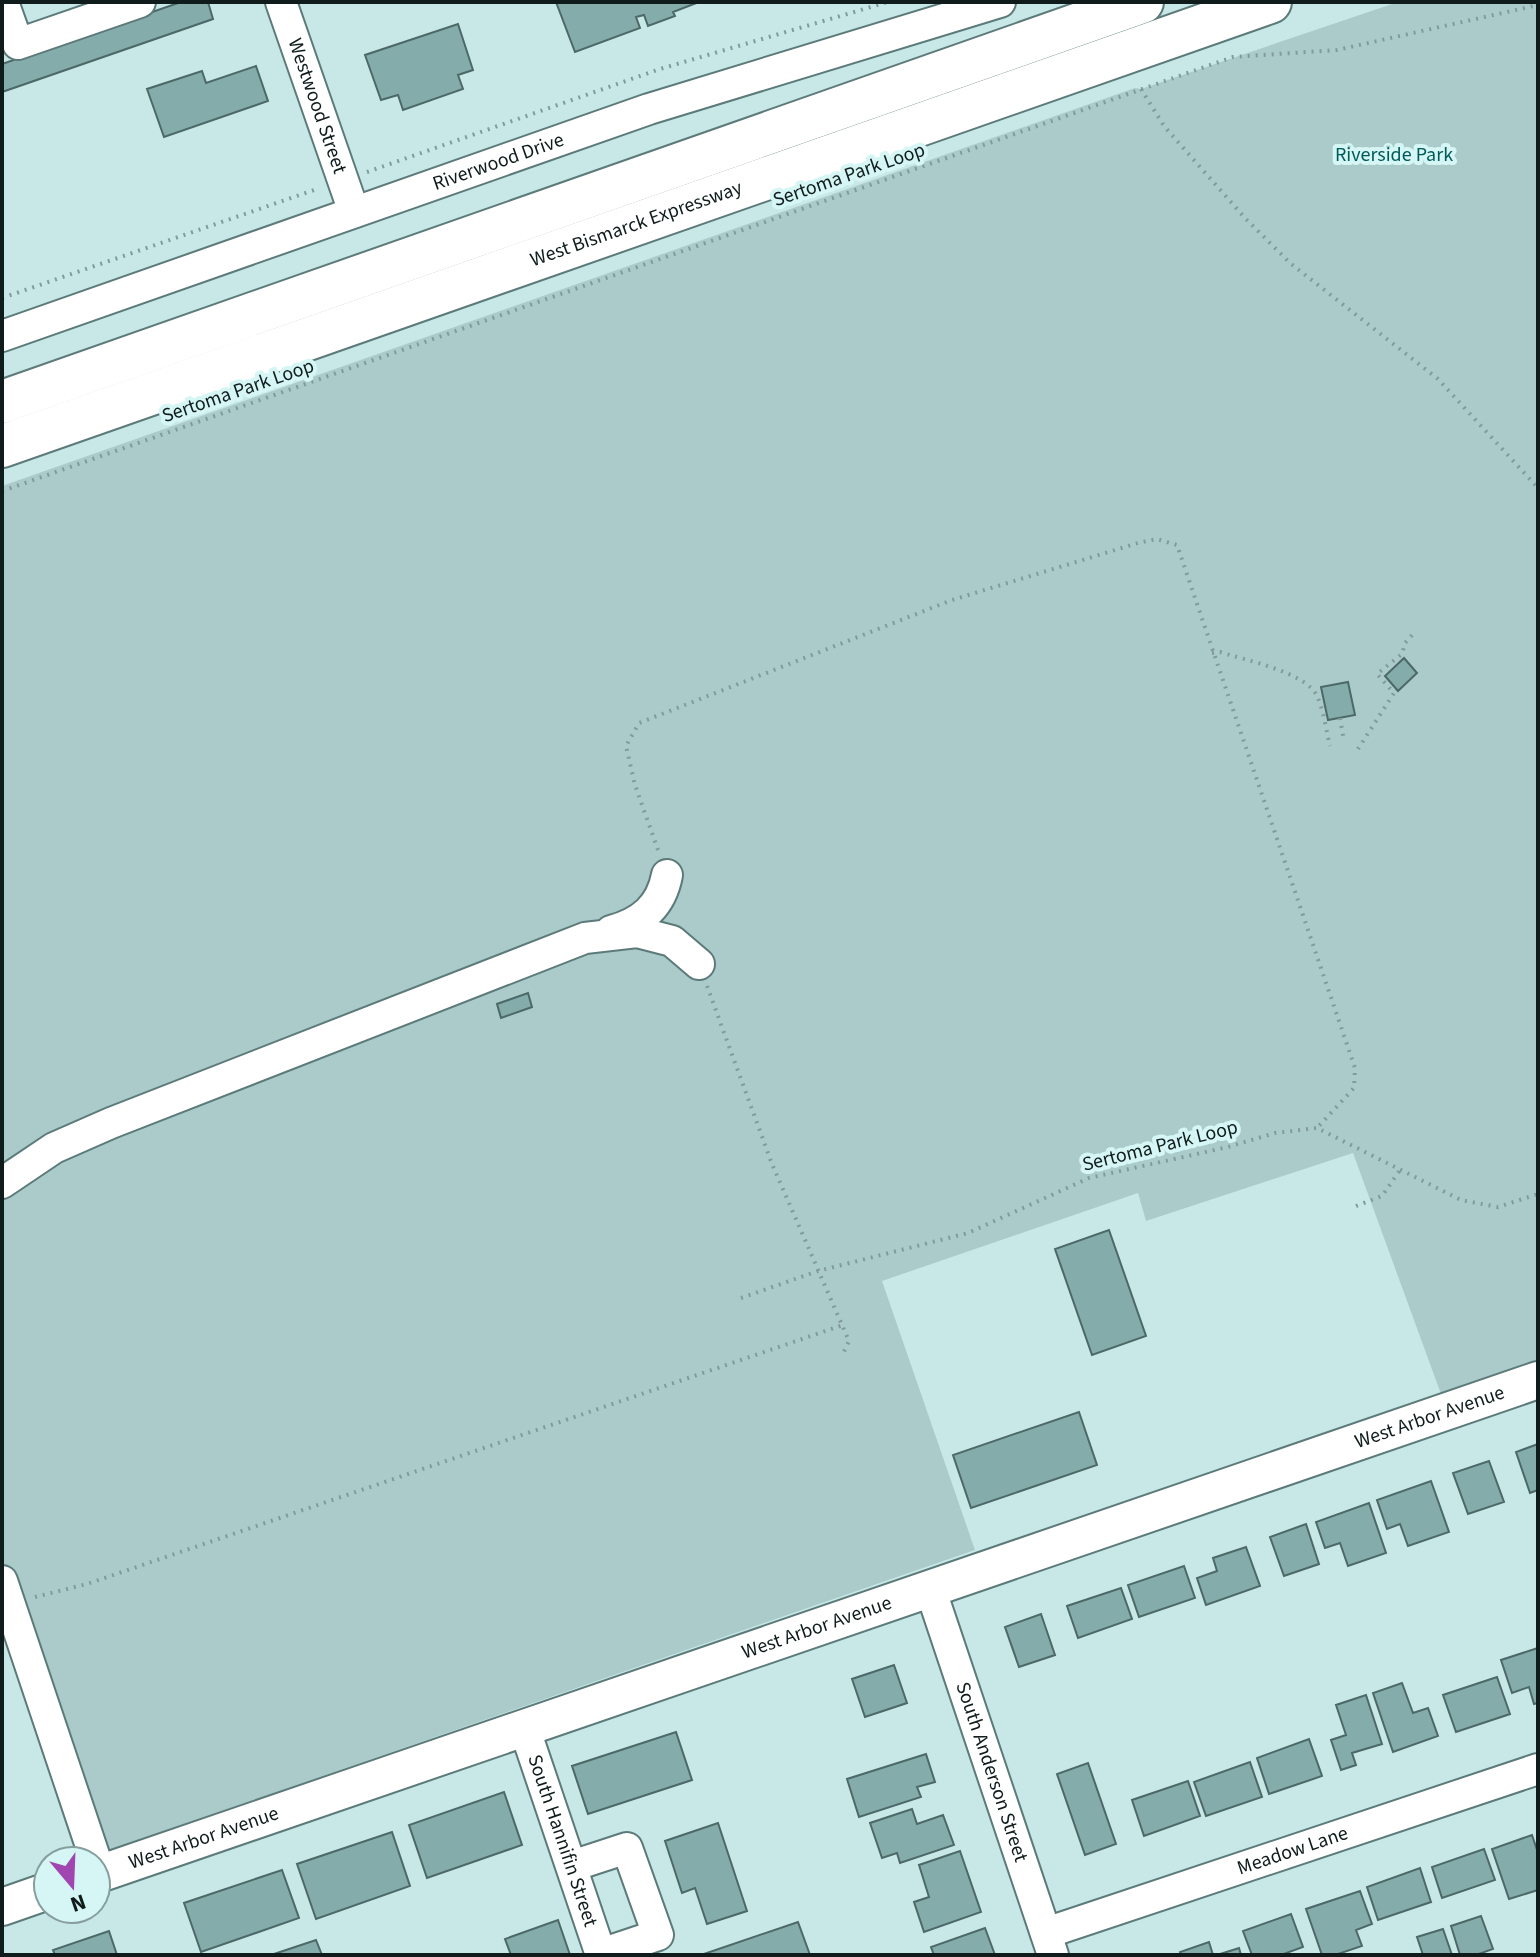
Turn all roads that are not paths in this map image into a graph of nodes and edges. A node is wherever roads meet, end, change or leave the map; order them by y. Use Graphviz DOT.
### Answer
graph roads {
  1 [pos="3,2"];
  2 [pos="140,2"];
  3 [pos="281,2"];
  4 [pos="1000,2"];
  5 [pos="1142,2"];
  6 [pos="1270,2"];
  7 [pos="354,212"];
  8 [pos="2,336"];
  9 [pos="2,402"];
  10 [pos="2,446"];
  11 [pos="667,875"];
  12 [pos="585,938"];
  13 [pos="699,964"];
  14 [pos="2,1183"];
  15 [pos="1538,1380"];
  16 [pos="930,1588"];
  17 [pos="6,1591"];
  18 [pos="524,1727"];
  19 [pos="1538,1769"];
  20 [pos="89,1845"];
  21 [pos="572,1866"];
  22 [pos="112,1869"];
  23 [pos="32,1897"];
  24 [pos="2,1907"];
  25 [pos="1049,1944"];
  26 [pos="601,1954"];
  1 -- 2 [label="street"];
  3 -- 7 [label="street, Westwood Street"];
  4 -- 7 [label="street, Riverwood Drive"];
  5 -- 9 [label="highway, West Bismarck Expressway"];
  6 -- 10 [label="highway, West Bismarck Expressway"];
  7 -- 8 [label="street, Riverwood Drive"];
  11 -- 12 [label="street"];
  12 -- 13 [label="street"];
  12 -- 14 [label="street"];
  15 -- 16 [label="main road, West Arbor Avenue"];
  16 -- 18 [label="main road, West Arbor Avenue"];
  16 -- 25 [label="street, South Anderson Street"];
  17 -- 20 [label="street"];
  18 -- 21 [label="street, South Hannifin Street"];
  18 -- 22 [label="main road, West Arbor Avenue"];
  19 -- 25 [label="street, Meadow Lane"];
  21 -- 26 [label="street, South Hannifin Street"];
  21 -- 26 [label="street"];
  23 -- 24 [label="main road"];
}
